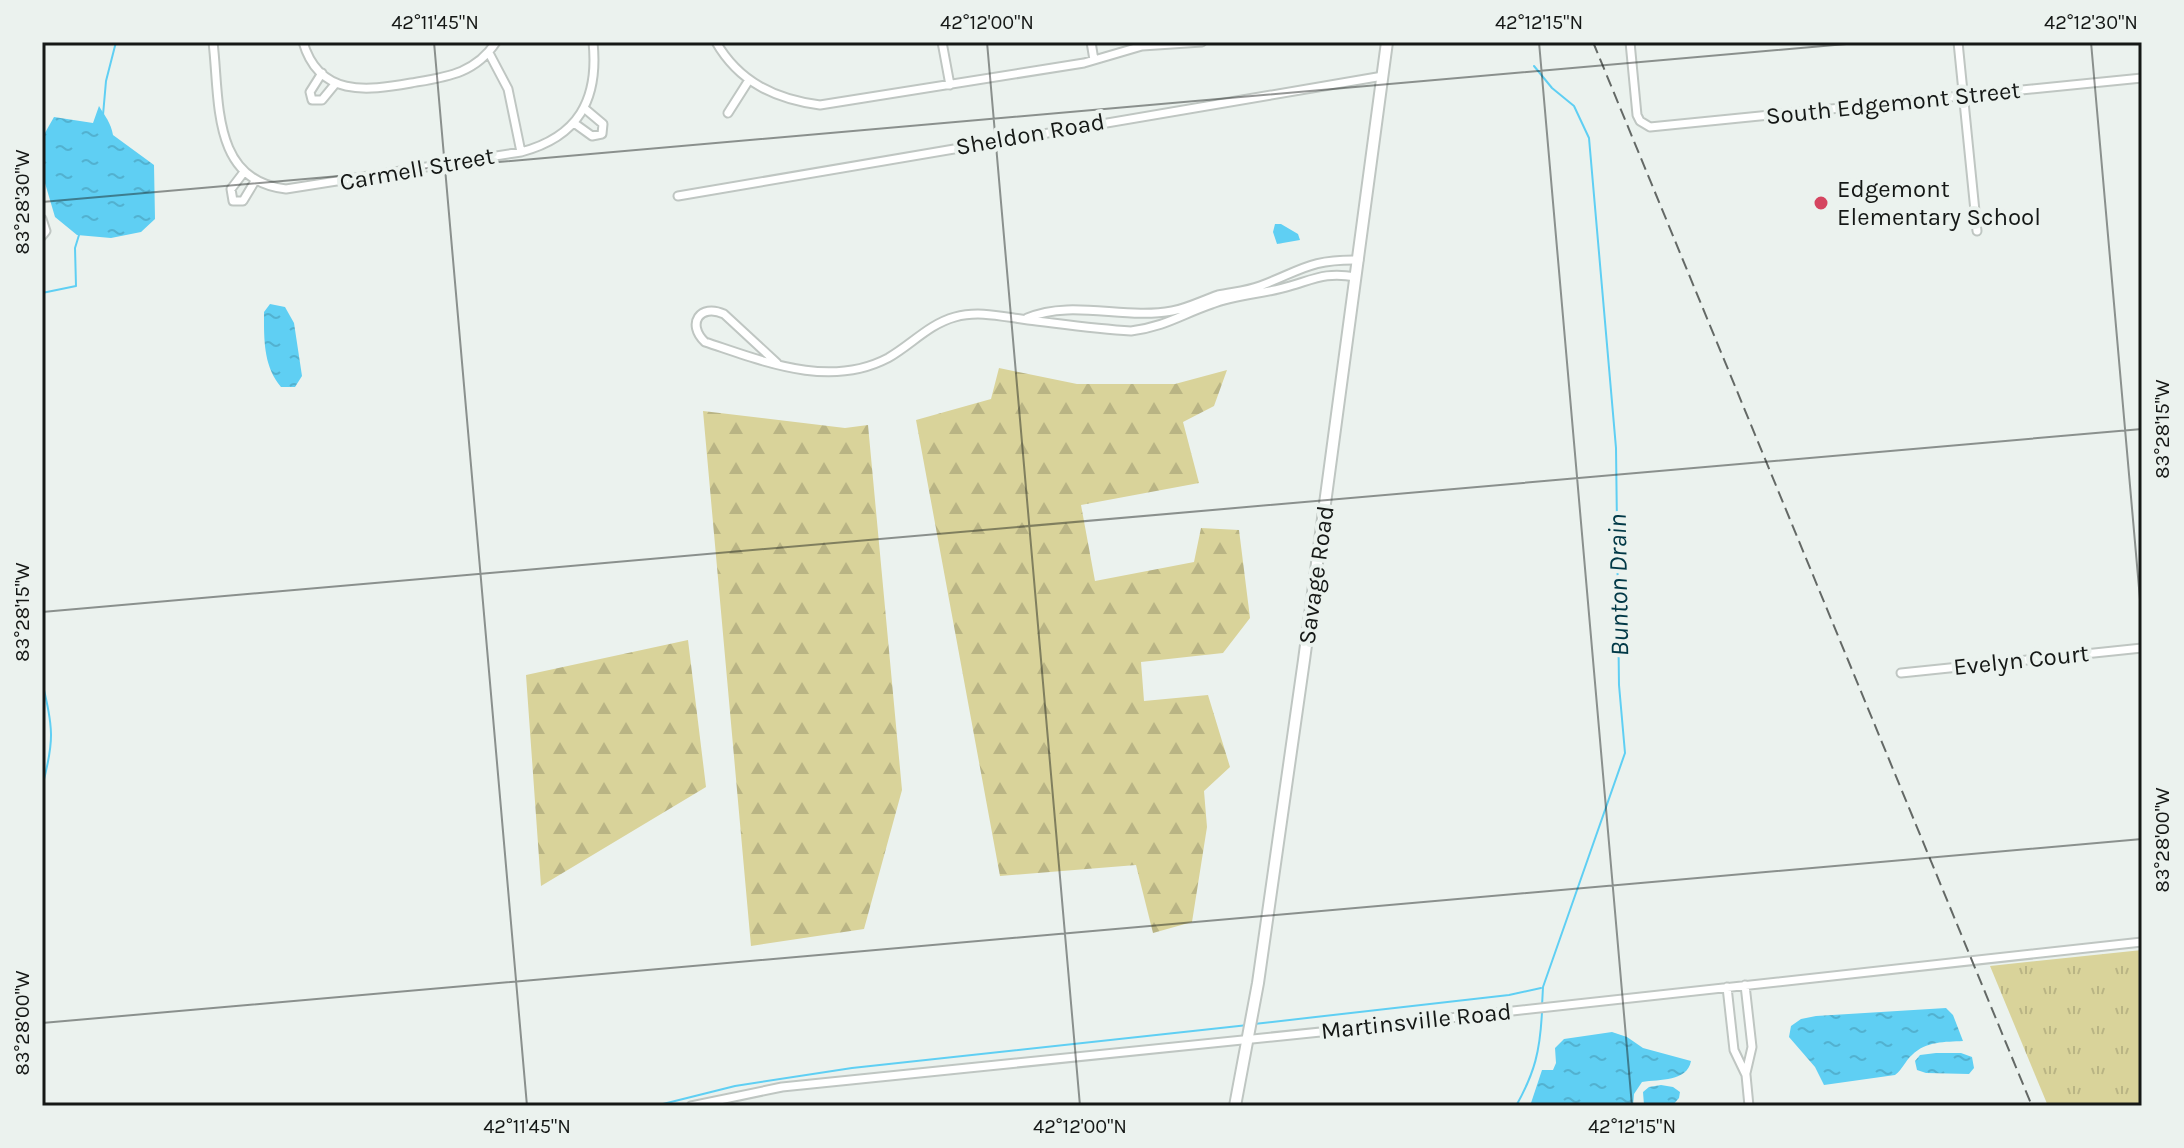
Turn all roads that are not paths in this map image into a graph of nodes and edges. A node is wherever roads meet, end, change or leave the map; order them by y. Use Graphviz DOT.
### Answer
graph roads {
  1 [pos="213,42"];
  2 [pos="303,42"];
  3 [pos="496,42"];
  4 [pos="593,42"];
  5 [pos="716,42"];
  6 [pos="942,42"];
  7 [pos="1091,42"];
  8 [pos="1201,42"];
  9 [pos="1387,42"];
  10 [pos="1630,42"];
  11 [pos="1958,42"];
  12 [pos="489,53"];
  13 [pos="1094,60"];
  14 [pos="322,73"];
  15 [pos="1383,76"];
  16 [pos="2142,78"];
  17 [pos="749,80"];
  18 [pos="336,83"];
  19 [pos="950,85"];
  20 [pos="1963,96"];
  21 [pos="584,108"];
  22 [pos="728,113"];
  23 [pos="574,123"];
  24 [pos="521,152"];
  25 [pos="244,172"];
  26 [pos="255,181"];
  27 [pos="678,196"];
  28 [pos="42,219"];
  29 [pos="1977,231"];
  30 [pos="42,236"];
  31 [pos="1359,260"];
  32 [pos="1356,277"];
  33 [pos="1231,296"];
  34 [pos="1107,313"];
  35 [pos="1025,319"];
  36 [pos="1105,329"];
  37 [pos="777,363"];
  38 [pos="2142,648"];
  39 [pos="1901,673"];
  40 [pos="2142,942"];
  41 [pos="1745,985"];
  42 [pos="1727,987"];
  43 [pos="1249,1039"];
  44 [pos="1746,1075"];
  45 [pos="691,1106"];
  46 [pos="1235,1106"];
  47 [pos="1749,1106"];
  1 -- 25 [label="street, Carmell Street"];
  2 -- 14 [label="street"];
  3 -- 12 [label="street"];
  4 -- 21 [label="street, Carmell Street"];
  5 -- 17 [label="street"];
  6 -- 19 [label="street"];
  7 -- 13 [label="street"];
  8 -- 13 [label="street"];
  9 -- 15 [label="street, Savage Road"];
  10 -- 20 [label="street, South Edgemont Street"];
  11 -- 20 [label="street"];
  12 -- 18 [label="street"];
  12 -- 24 [label="street"];
  13 -- 19 [label="street"];
  14 -- 18 [label="street"];
  14 -- 18 [label="street"];
  15 -- 27 [label="street, Sheldon Road"];
  15 -- 31 [label="street, Savage Road"];
  16 -- 20 [label="street, South Edgemont Street"];
  17 -- 19 [label="street"];
  17 -- 22 [label="street"];
  20 -- 29 [label="street"];
  21 -- 23 [label="street, Carmell Street"];
  21 -- 23 [label="street"];
  23 -- 24 [label="street, Carmell Street"];
  24 -- 26 [label="street, Carmell Street"];
  25 -- 26 [label="street, Carmell Street"];
  25 -- 26 [label="street"];
  28 -- 30 [label="street"];
  31 -- 32 [label="street, Savage Road"];
  31 -- 33 [label="street"];
  32 -- 33 [label="street"];
  32 -- 43 [label="street, Savage Road"];
  33 -- 34 [label="street"];
  33 -- 36 [label="street"];
  34 -- 35 [label="street"];
  34 -- 36 [label="street"];
  35 -- 36 [label="street"];
  35 -- 37 [label="street"];
  37 -- 37 [label="street"];
  38 -- 39 [label="street, Evelyn Court"];
  40 -- 41 [label="street, Martinsville Road"];
  41 -- 42 [label="street, Martinsville Road"];
  41 -- 44 [label="street"];
  42 -- 43 [label="street, Martinsville Road"];
  42 -- 44 [label="street"];
  43 -- 45 [label="street, Martinsville Road"];
  43 -- 46 [label="street, Savage Road"];
  44 -- 47 [label="street"];
}
